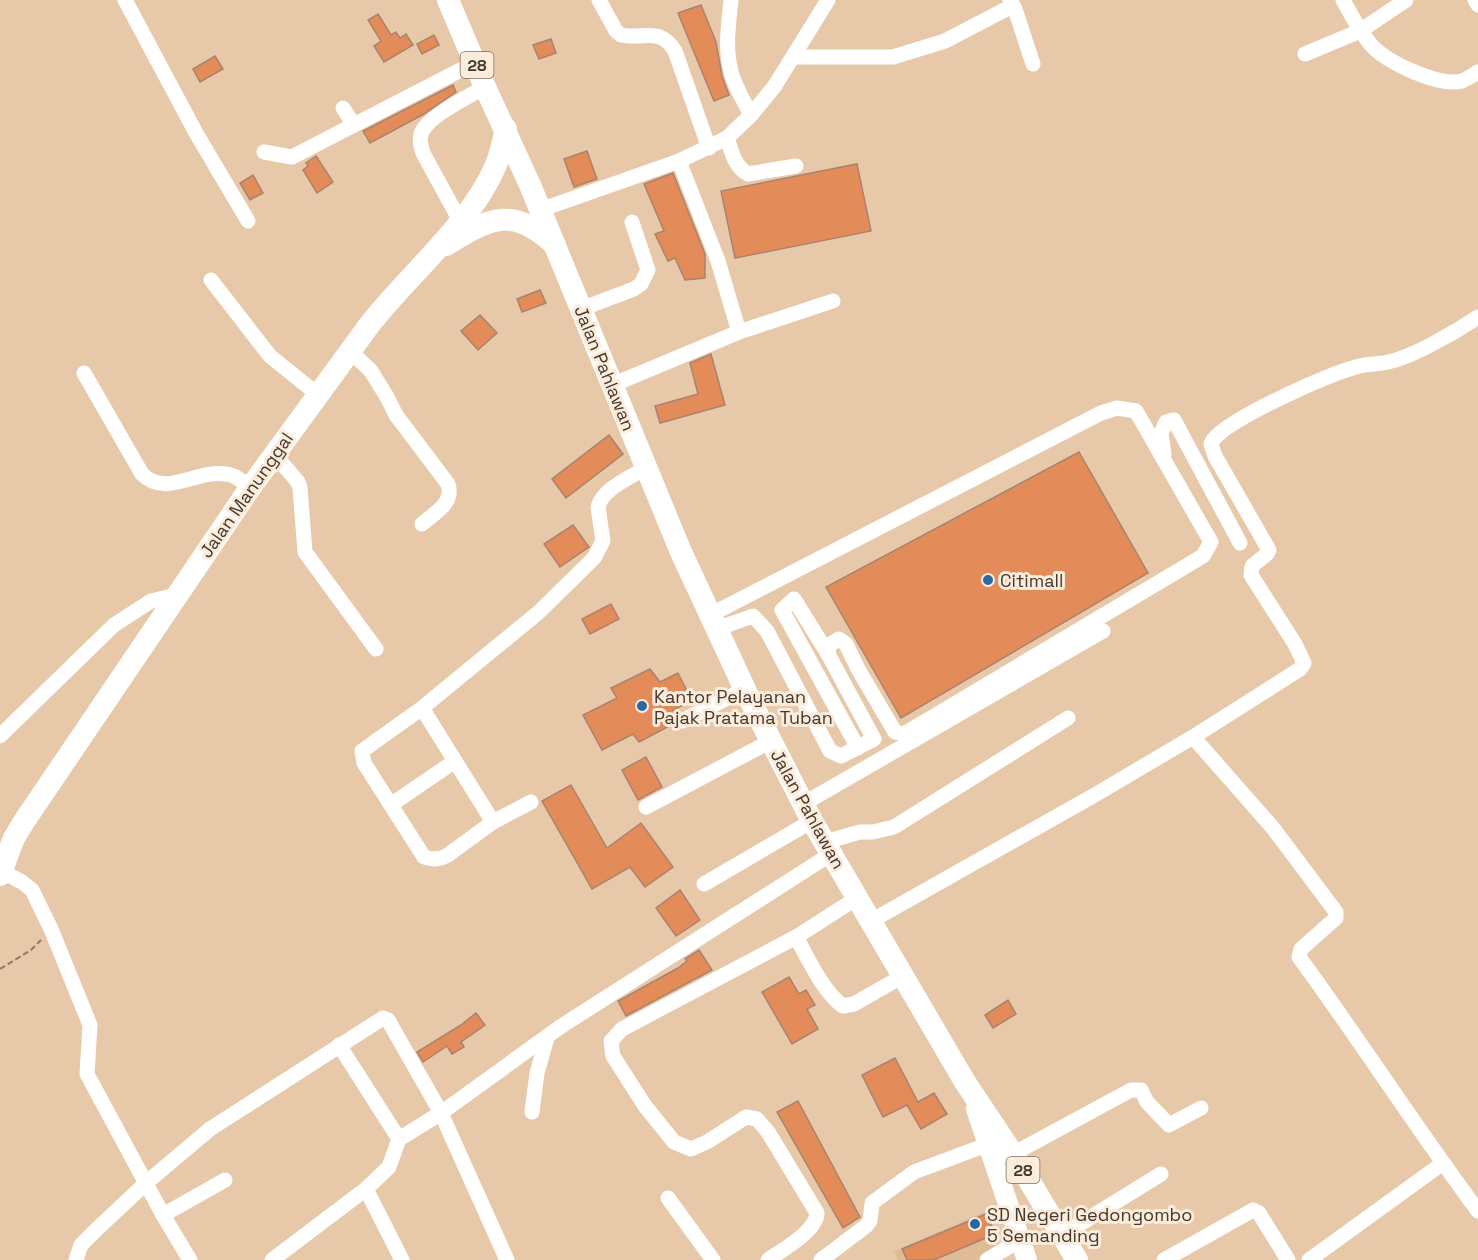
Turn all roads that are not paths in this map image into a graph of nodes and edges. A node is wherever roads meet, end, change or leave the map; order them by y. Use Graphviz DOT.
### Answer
graph roads {
  1 [pos="125,0"];
  2 [pos="449,0"];
  3 [pos="599,0"];
  4 [pos="731,0"];
  5 [pos="828,0"];
  6 [pos="1343,0"];
  7 [pos="1406,0"];
  8 [pos="1475,0"];
  9 [pos="1011,3"];
  10 [pos="1478,5"];
  11 [pos="1360,31"];
  12 [pos="1305,54"];
  13 [pos="794,57"];
  14 [pos="476,62"];
  15 [pos="1033,64"];
  16 [pos="1478,72"];
  17 [pos="485,87"];
  18 [pos="343,108"];
  19 [pos="751,114"];
  20 [pos="354,126"];
  21 [pos="506,129"];
  22 [pos="727,138"];
  23 [pos="709,148"];
  24 [pos="264,152"];
  25 [pos="679,161"];
  26 [pos="796,166"];
  27 [pos="540,210"];
  28 [pos="248,220"];
  29 [pos="460,221"];
  30 [pos="632,222"];
  31 [pos="554,244"];
  32 [pos="430,256"];
  33 [pos="211,280"];
  34 [pos="833,301"];
  35 [pos="581,309"];
  36 [pos="1478,317"];
  37 [pos="739,332"];
  38 [pos="349,350"];
  39 [pos="84,373"];
  40 [pos="612,386"];
  41 [pos="317,394"];
  42 [pos="274,454"];
  43 [pos="1165,463"];
  44 [pos="646,468"];
  45 [pos="250,488"];
  46 [pos="422,524"];
  47 [pos="1240,543"];
  48 [pos="176,595"];
  49 [pos="713,622"];
  50 [pos="1103,631"];
  51 [pos="376,650"];
  52 [pos="828,654"];
  53 [pos="745,689"];
  54 [pos="422,708"];
  55 [pos="1068,718"];
  56 [pos="682,721"];
  57 [pos="895,732"];
  58 [pos="0,736"];
  59 [pos="1193,737"];
  60 [pos="771,741"];
  61 [pos="858,748"];
  62 [pos="900,748"];
  63 [pos="455,761"];
  64 [pos="531,802"];
  65 [pos="392,804"];
  66 [pos="646,807"];
  67 [pos="807,813"];
  68 [pos="493,822"];
  69 [pos="828,848"];
  70 [pos="1,873"];
  71 [pos="704,884"];
  72 [pos="857,898"];
  73 [pos="870,921"];
  74 [pos="796,937"];
  75 [pos="903,976"];
  76 [pos="547,1038"];
  77 [pos="339,1045"];
  78 [pos="965,1082"];
  79 [pos="1201,1108"];
  80 [pos="532,1112"];
  81 [pos="441,1113"];
  82 [pos="399,1139"];
  83 [pos="989,1144"];
  84 [pos="1013,1154"];
  85 [pos="1443,1163"];
  86 [pos="1161,1174"];
  87 [pos="225,1180"];
  88 [pos="146,1183"];
  89 [pos="366,1189"];
  90 [pos="668,1198"];
  91 [pos="1478,1211"];
  92 [pos="163,1215"];
  93 [pos="1062,1235"];
  94 [pos="1020,1240"];
  95 [pos="76,1260"];
  96 [pos="190,1260"];
  97 [pos="272,1260"];
  98 [pos="402,1260"];
  99 [pos="507,1260"];
  100 [pos="713,1260"];
  101 [pos="768,1260"];
  102 [pos="820,1260"];
  103 [pos="987,1260"];
  104 [pos="1026,1260"];
  105 [pos="1077,1260"];
  106 [pos="1164,1260"];
  107 [pos="1288,1260"];
  108 [pos="1309,1260"];
  1 -- 28 [label="street"];
  2 -- 14 [label="highway, 28"];
  3 -- 23 [label="street"];
  4 -- 19 [label="street"];
  5 -- 13 [label="street"];
  6 -- 11 [label="street"];
  7 -- 11 [label="street"];
  8 -- 10 [label="street"];
  9 -- 13 [label="street"];
  9 -- 15 [label="street"];
  11 -- 12 [label="street"];
  11 -- 16 [label="street"];
  13 -- 19 [label="street"];
  14 -- 17 [label="highway, 28"];
  14 -- 20 [label="street"];
  17 -- 21 [label="highway, 28"];
  17 -- 29 [label="street"];
  18 -- 20 [label="street"];
  19 -- 22 [label="street"];
  20 -- 24 [label="street"];
  21 -- 27 [label="highway, Jalan Pahlawan / 28"];
  21 -- 29 [label="highway, Jalan Manunggal"];
  22 -- 23 [label="street"];
  22 -- 26 [label="street"];
  23 -- 25 [label="street"];
  25 -- 27 [label="street"];
  25 -- 37 [label="street"];
  27 -- 31 [label="highway, Jalan Pahlawan / 28"];
  29 -- 32 [label="highway, Jalan Manunggal"];
  30 -- 35 [label="street"];
  31 -- 32 [label="highway"];
  31 -- 35 [label="highway, Jalan Pahlawan / 28"];
  32 -- 38 [label="highway, Jalan Manunggal"];
  33 -- 41 [label="street"];
  34 -- 37 [label="street"];
  35 -- 40 [label="highway, Jalan Pahlawan / 28"];
  36 -- 59 [label="street"];
  37 -- 40 [label="street"];
  38 -- 41 [label="highway, Jalan Manunggal"];
  38 -- 46 [label="street"];
  39 -- 45 [label="street"];
  40 -- 44 [label="highway, Jalan Pahlawan / 28"];
  41 -- 42 [label="highway, Jalan Manunggal"];
  42 -- 45 [label="highway, Jalan Manunggal"];
  42 -- 51 [label="street"];
  43 -- 47 [label="street"];
  43 -- 49 [label="street"];
  43 -- 57 [label="street"];
  44 -- 49 [label="highway, Jalan Pahlawan / 28"];
  44 -- 54 [label="street"];
  45 -- 48 [label="highway, Jalan Manunggal"];
  48 -- 58 [label="street"];
  48 -- 70 [label="highway, Jalan Manunggal"];
  49 -- 53 [label="highway, Jalan Pahlawan / 28"];
  49 -- 61 [label="street"];
  50 -- 62 [label="street"];
  52 -- 57 [label="street"];
  52 -- 61 [label="street"];
  52 -- 61 [label="street"];
  53 -- 56 [label="street"];
  53 -- 60 [label="highway, Jalan Pahlawan / 28"];
  54 -- 63 [label="street"];
  54 -- 65 [label="street"];
  55 -- 69 [label="street"];
  57 -- 62 [label="street"];
  59 -- 73 [label="street"];
  59 -- 85 [label="street"];
  60 -- 66 [label="street"];
  60 -- 67 [label="highway, Jalan Pahlawan / 28"];
  62 -- 67 [label="street"];
  63 -- 65 [label="street"];
  63 -- 68 [label="street"];
  64 -- 68 [label="street"];
  65 -- 68 [label="street"];
  67 -- 69 [label="highway, Jalan Pahlawan / 28"];
  67 -- 71 [label="street"];
  69 -- 72 [label="highway, Jalan Pahlawan / 28"];
  69 -- 76 [label="street"];
  70 -- 88 [label="street"];
  72 -- 73 [label="highway, Jalan Pahlawan / 28"];
  72 -- 74 [label="street"];
  73 -- 75 [label="highway, Jalan Pahlawan / 28"];
  74 -- 75 [label="street"];
  74 -- 101 [label="street"];
  75 -- 78 [label="highway, Jalan Pahlawan / 28"];
  76 -- 80 [label="street"];
  76 -- 81 [label="street"];
  77 -- 81 [label="street"];
  77 -- 82 [label="street"];
  77 -- 88 [label="street"];
  78 -- 83 [label="main road, Jalan Pahlawan"];
  78 -- 84 [label="highway, 28"];
  79 -- 84 [label="street"];
  81 -- 82 [label="street"];
  81 -- 99 [label="street"];
  82 -- 89 [label="street"];
  83 -- 94 [label="main road, Jalan Pahlawan"];
  83 -- 102 [label="street"];
  84 -- 93 [label="highway, 28"];
  85 -- 91 [label="street"];
  85 -- 108 [label="street"];
  86 -- 93 [label="street"];
  87 -- 92 [label="street"];
  88 -- 92 [label="street"];
  88 -- 95 [label="street"];
  89 -- 97 [label="street"];
  89 -- 98 [label="street"];
  90 -- 100 [label="street"];
  92 -- 96 [label="street"];
  93 -- 105 [label="highway, 28"];
  94 -- 103 [label="street"];
  94 -- 104 [label="main road, Jalan Pahlawan"];
  106 -- 107 [label="street"];
}
